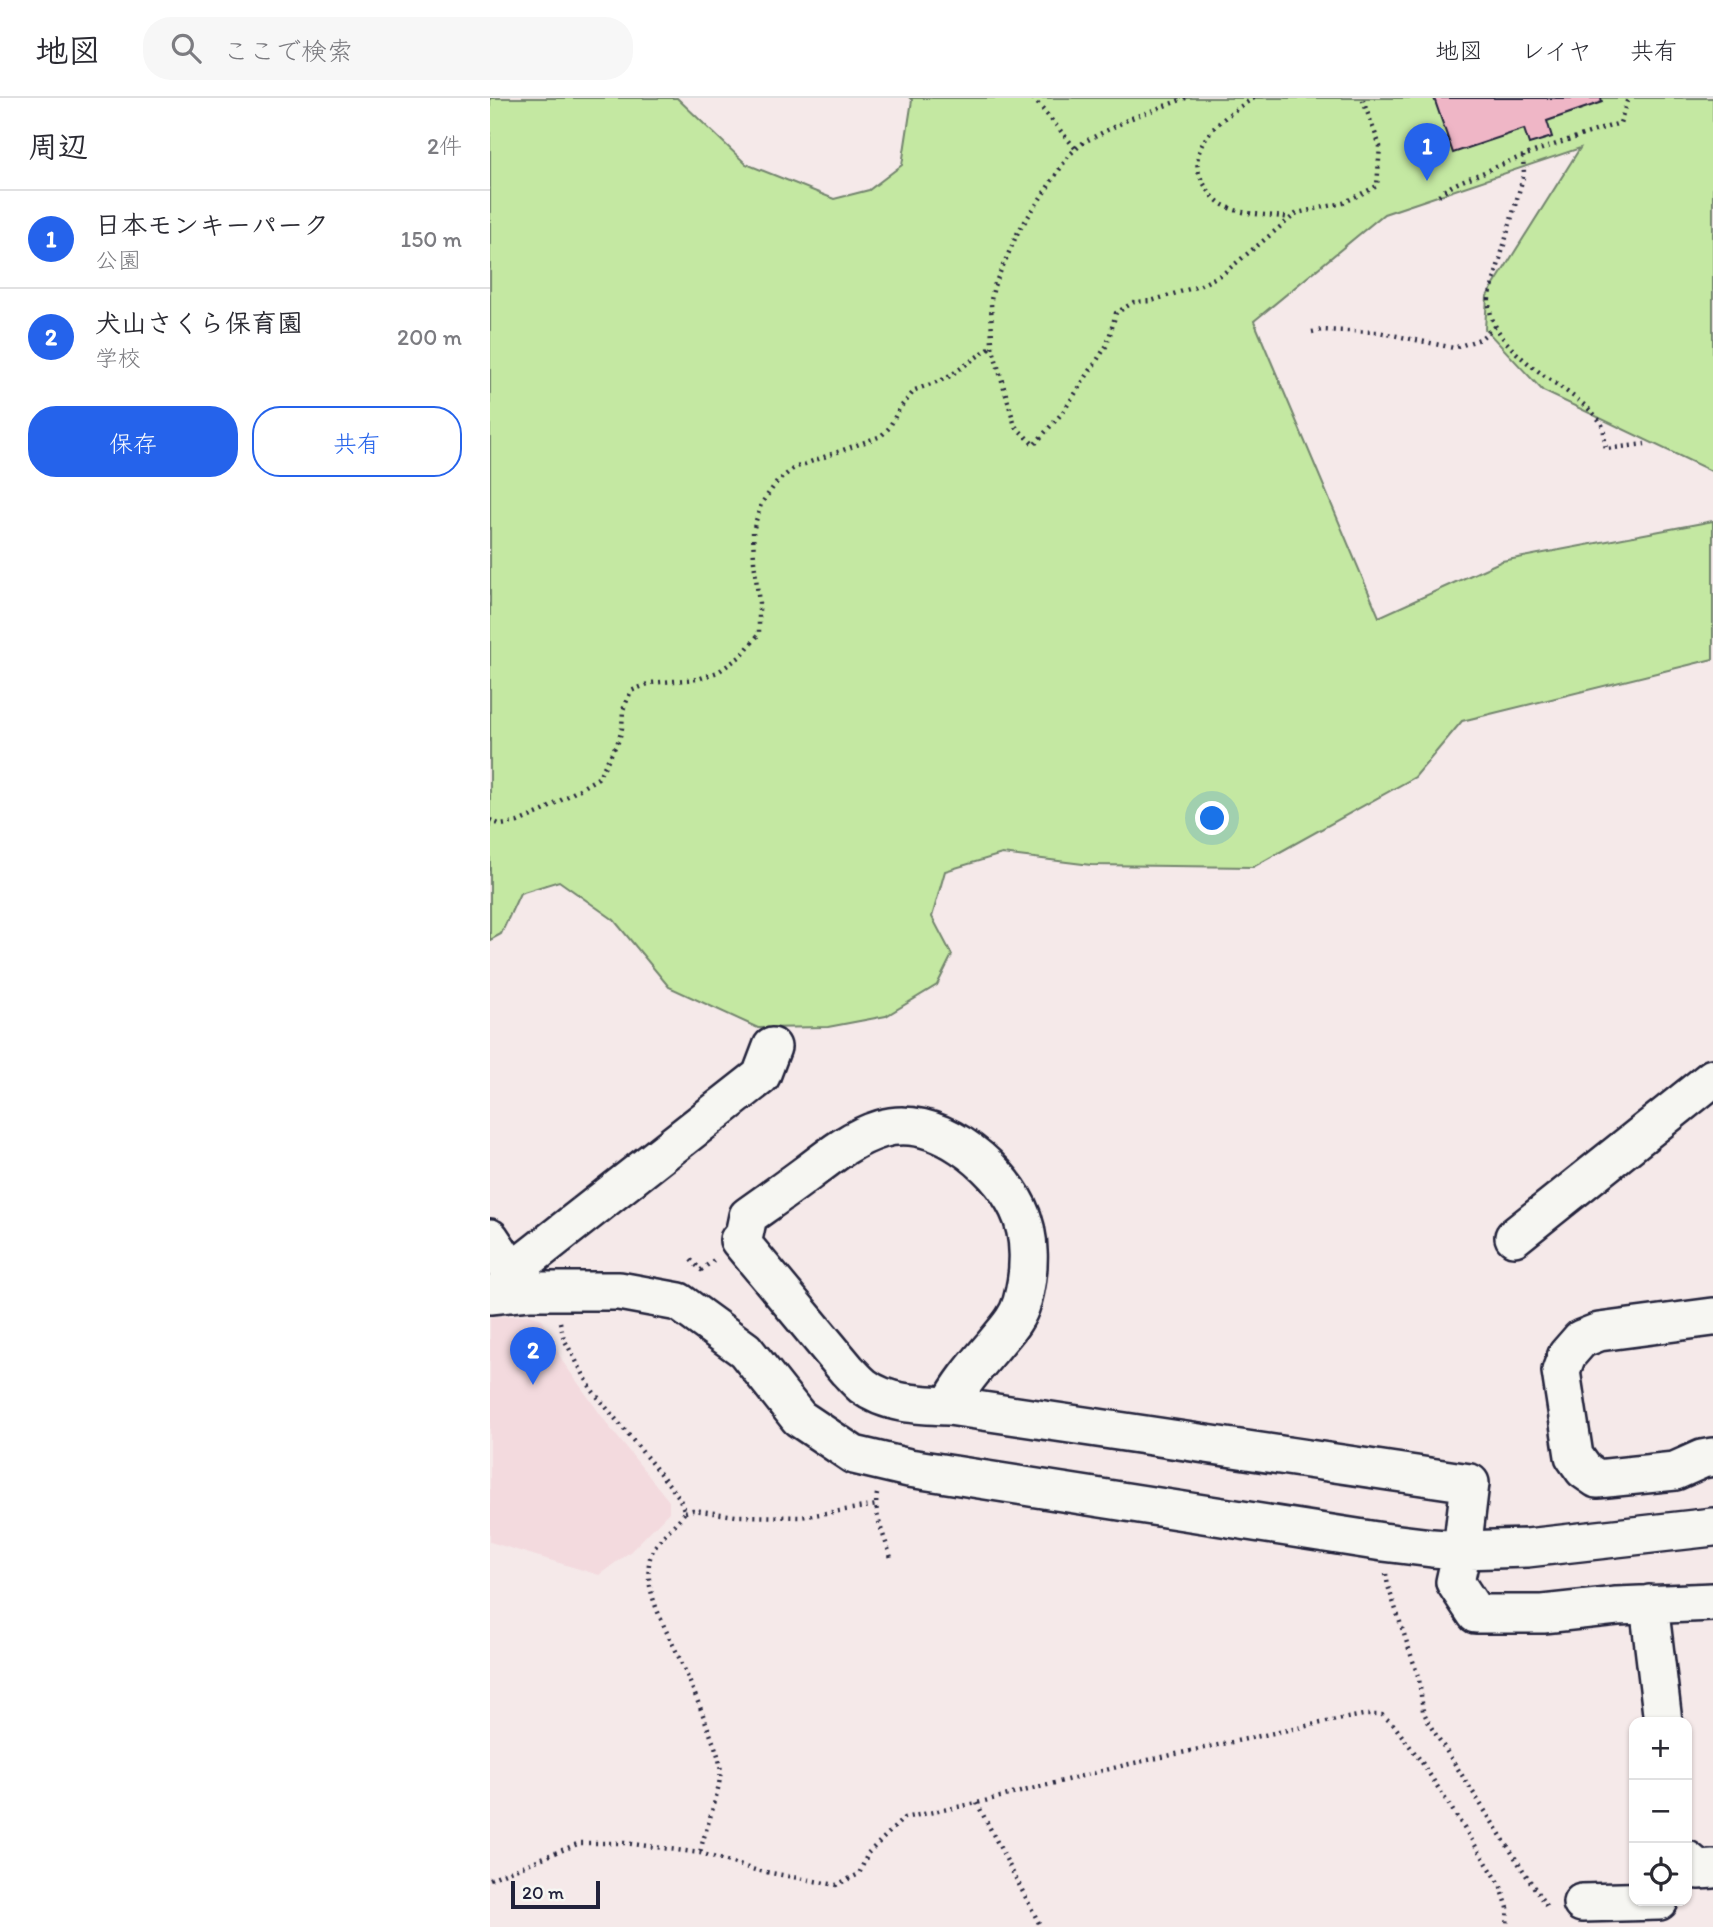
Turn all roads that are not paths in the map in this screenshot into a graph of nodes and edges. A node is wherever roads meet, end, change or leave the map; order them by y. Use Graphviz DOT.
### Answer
graph roads {
  1 [pos="772,1048"];
  2 [pos="1713,1078"];
  3 [pos="1514,1237"];
  4 [pos="490,1238"];
  5 [pos="503,1287"];
  6 [pos="1713,1317"];
  7 [pos="949,1406"];
  8 [pos="1713,1457"];
  9 [pos="1713,1527"];
  10 [pos="1447,1549"];
  11 [pos="1713,1602"];
  12 [pos="1649,1604"];
  13 [pos="1662,1717"];
  14 [pos="1692,1864"];
  15 [pos="1713,1869"];
  16 [pos="1629,1904"];
  17 [pos="1567,1909"];
  1 -- 5 [label="street"];
  2 -- 3 [label="street"];
  4 -- 5 [label="street"];
  5 -- 10 [label="street"];
  6 -- 8 [label="street"];
  7 -- 7 [label="street"];
  7 -- 10 [label="street"];
  9 -- 10 [label="street"];
  10 -- 12 [label="street"];
  11 -- 12 [label="street"];
  12 -- 13 [label="street"];
  14 -- 15 [label="street"];
  16 -- 17 [label="street"];
}
